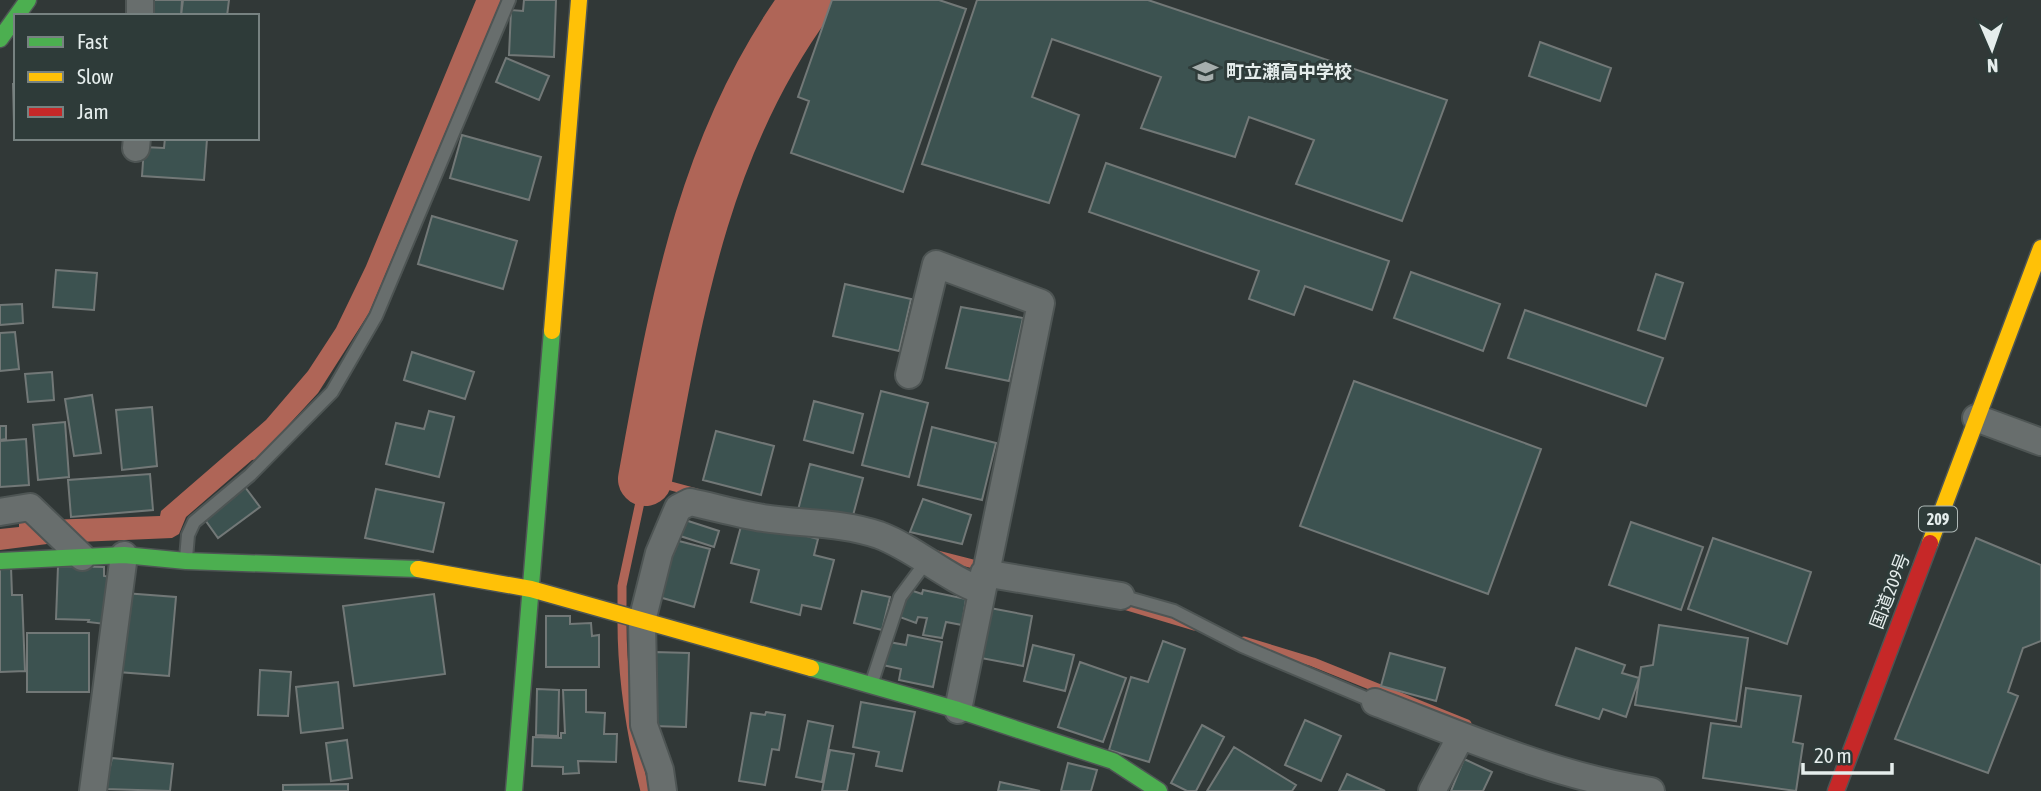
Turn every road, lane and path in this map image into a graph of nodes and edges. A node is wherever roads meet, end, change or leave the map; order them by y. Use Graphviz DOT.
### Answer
graph roads {
  1 [pos="509,0"];
  2 [pos="579,0"];
  3 [pos="14,20"];
  4 [pos="0,40"];
  5 [pos="2038,261"];
  6 [pos="909,375"];
  7 [pos="1976,418"];
  8 [pos="2041,442"];
  9 [pos="0,512"];
  10 [pos="124,555"];
  11 [pos="82,557"];
  12 [pos="0,561"];
  13 [pos="186,561"];
  14 [pos="926,562"];
  15 [pos="983,582"];
  16 [pos="531,589"];
  17 [pos="1121,596"];
  18 [pos="642,621"];
  19 [pos="871,686"];
  20 [pos="1375,702"];
  21 [pos="958,710"];
  22 [pos="1461,736"];
  23 [pos="93,791"];
  24 [pos="514,791"];
  25 [pos="663,791"];
  26 [pos="1159,791"];
  27 [pos="1432,791"];
  28 [pos="1651,791"];
  29 [pos="1836,791"];
  1 -- 13 [label="lane"];
  2 -- 16 [label="main road"];
  3 -- 4 [label="main road"];
  5 -- 7 [label="main road, 国道209号 / 209"];
  6 -- 15 [label="street"];
  7 -- 8 [label="street"];
  7 -- 29 [label="main road, 国道209号 / 209"];
  9 -- 11 [label="street"];
  10 -- 11 [label="main road"];
  10 -- 13 [label="main road"];
  10 -- 23 [label="street"];
  11 -- 12 [label="main road"];
  13 -- 16 [label="main road"];
  14 -- 15 [label="street"];
  14 -- 18 [label="street"];
  14 -- 19 [label="lane"];
  15 -- 17 [label="street"];
  15 -- 21 [label="street"];
  16 -- 18 [label="main road"];
  16 -- 24 [label="main road"];
  17 -- 20 [label="lane"];
  18 -- 19 [label="main road"];
  18 -- 25 [label="street"];
  19 -- 21 [label="main road"];
  20 -- 22 [label="street"];
  21 -- 26 [label="main road"];
  22 -- 27 [label="street"];
  22 -- 28 [label="street"];
}
